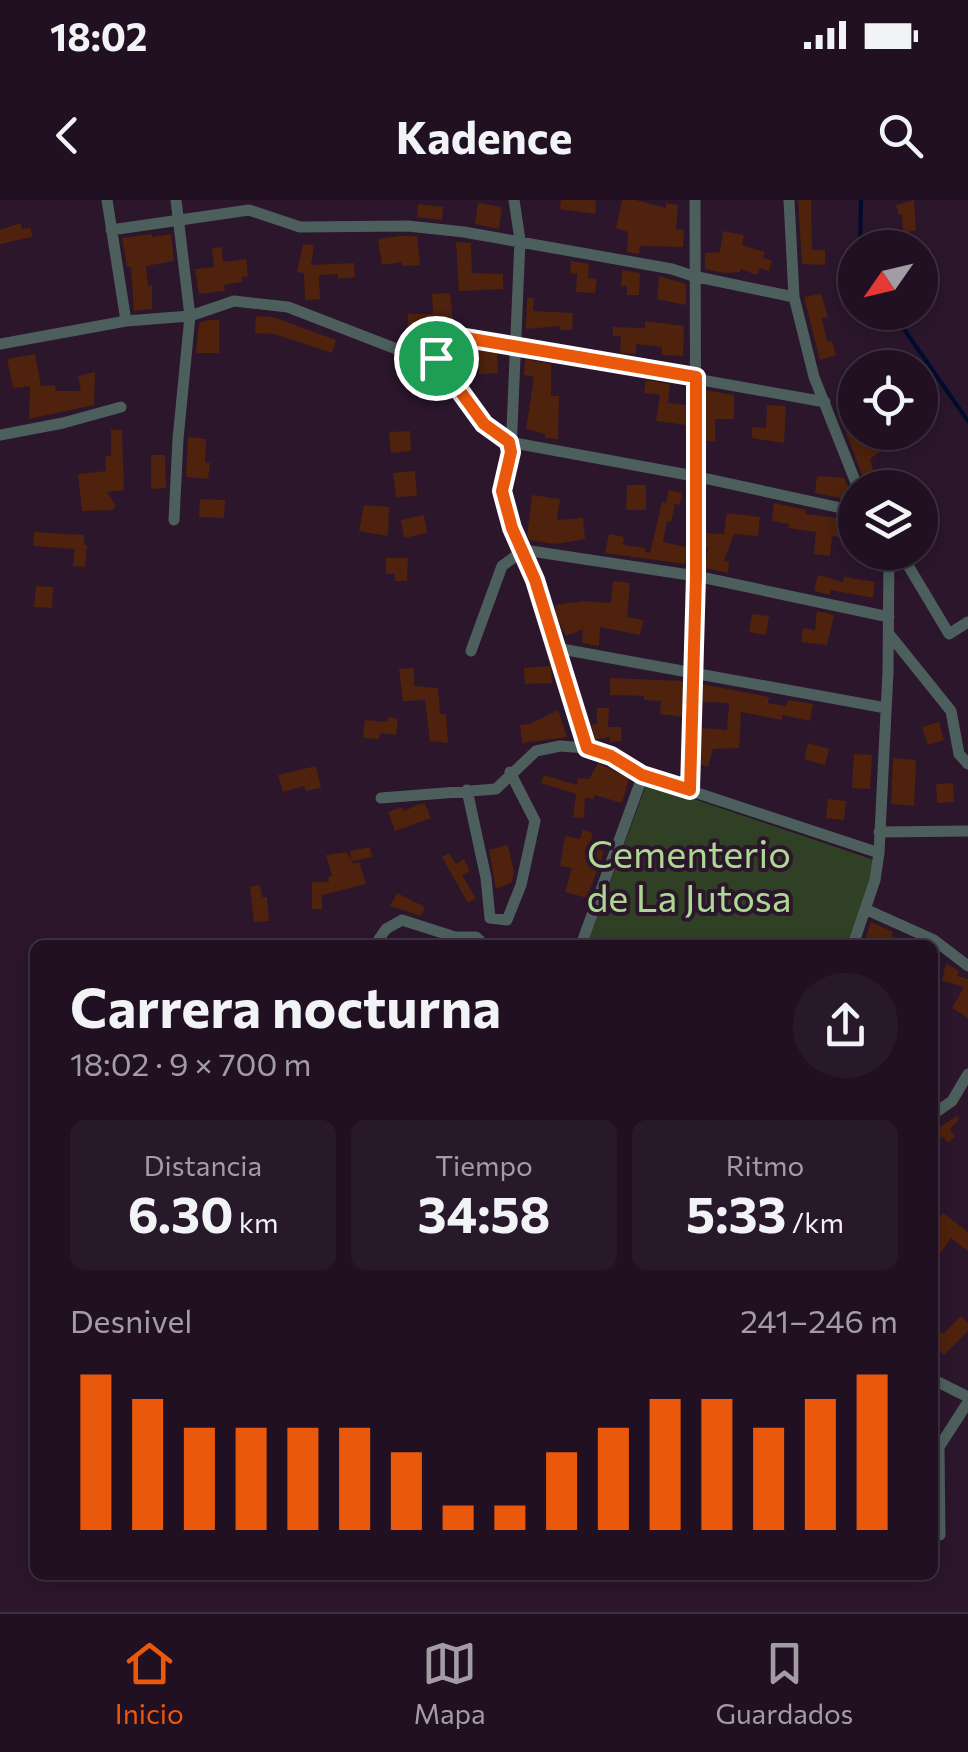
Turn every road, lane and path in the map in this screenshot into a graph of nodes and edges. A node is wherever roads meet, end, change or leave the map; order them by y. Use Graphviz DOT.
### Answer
graph roads {
  1 [pos="107,200"];
  2 [pos="176,200"];
  3 [pos="514,200"];
  4 [pos="694,200"];
  5 [pos="789,200"];
  6 [pos="180,220"];
  7 [pos="111,230"];
  8 [pos="520,240"];
  9 [pos="693,276"];
  10 [pos="794,297"];
  11 [pos="190,316"];
  12 [pos="126,321"];
  13 [pos="0,344"];
  14 [pos="515,346"];
  15 [pos="436,358"];
  16 [pos="696,377"];
  17 [pos="825,402"];
  18 [pos="121,407"];
  19 [pos="0,435"];
  20 [pos="509,442"];
  21 [pos="851,470"];
  22 [pos="694,476"];
  23 [pos="838,507"];
  24 [pos="174,520"];
  25 [pos="524,550"];
  26 [pos="888,570"];
  27 [pos="911,570"];
  28 [pos="696,576"];
  29 [pos="889,617"];
  30 [pos="968,622"];
  31 [pos="888,634"];
  32 [pos="556,648"];
  33 [pos="471,651"];
  34 [pos="691,674"];
  35 [pos="886,708"];
  36 [pos="587,748"];
  37 [pos="968,764"];
  38 [pos="510,772"];
  39 [pos="642,775"];
  40 [pos="467,790"];
  41 [pos="690,790"];
  42 [pos="381,798"];
  43 [pos="968,831"];
  44 [pos="880,832"];
  45 [pos="880,853"];
  46 [pos="866,909"];
  47 [pos="918,932"];
  48 [pos="378,940"];
  49 [pos="479,940"];
  50 [pos="583,940"];
  51 [pos="855,940"];
  52 [pos="915,940"];
  53 [pos="930,940"];
  54 [pos="938,946"];
  55 [pos="968,966"];
  56 [pos="968,1074"];
  57 [pos="938,1111"];
  58 [pos="938,1383"];
  59 [pos="968,1400"];
  60 [pos="938,1459"];
  61 [pos="938,1509"];
  62 [pos="940,1535"];
  1 -- 7 [label="street"];
  2 -- 6 [label="street"];
  3 -- 8 [label="street"];
  4 -- 9 [label="street"];
  5 -- 10 [label="street"];
  6 -- 7 [label="street"];
  6 -- 8 [label="street"];
  6 -- 11 [label="street"];
  7 -- 12 [label="street"];
  8 -- 9 [label="street"];
  8 -- 14 [label="street"];
  9 -- 10 [label="street"];
  9 -- 16 [label="street"];
  10 -- 17 [label="street"];
  11 -- 12 [label="street"];
  11 -- 15 [label="street"];
  11 -- 24 [label="street"];
  12 -- 13 [label="street"];
  14 -- 15 [label="street"];
  14 -- 16 [label="street"];
  14 -- 20 [label="street"];
  15 -- 20 [label="street"];
  16 -- 17 [label="street"];
  16 -- 22 [label="street"];
  17 -- 21 [label="street"];
  18 -- 19 [label="street"];
  20 -- 22 [label="street"];
  20 -- 25 [label="street"];
  22 -- 23 [label="street"];
  22 -- 28 [label="street"];
  25 -- 28 [label="street"];
  25 -- 32 [label="street"];
  25 -- 33 [label="street"];
  26 -- 29 [label="street"];
  27 -- 30 [label="street"];
  28 -- 29 [label="street"];
  28 -- 34 [label="street"];
  29 -- 31 [label="street"];
  31 -- 35 [label="street"];
  31 -- 37 [label="street"];
  32 -- 34 [label="street"];
  32 -- 36 [label="street"];
  34 -- 35 [label="street"];
  34 -- 41 [label="street"];
  35 -- 44 [label="street"];
  36 -- 38 [label="street"];
  36 -- 39 [label="street"];
  38 -- 40 [label="street"];
  38 -- 40 [label="street"];
  39 -- 41 [label="street"];
  39 -- 50 [label="street"];
  40 -- 42 [label="street"];
  41 -- 45 [label="street"];
  43 -- 44 [label="street"];
  44 -- 45 [label="street"];
  45 -- 46 [label="street"];
  46 -- 47 [label="street"];
  46 -- 51 [label="street"];
  47 -- 52 [label="street"];
  47 -- 53 [label="street"];
  48 -- 49 [label="street"];
  54 -- 55 [label="street"];
  56 -- 57 [label="street"];
  58 -- 59 [label="street"];
  59 -- 60 [label="street"];
  61 -- 62 [label="street"];
}
